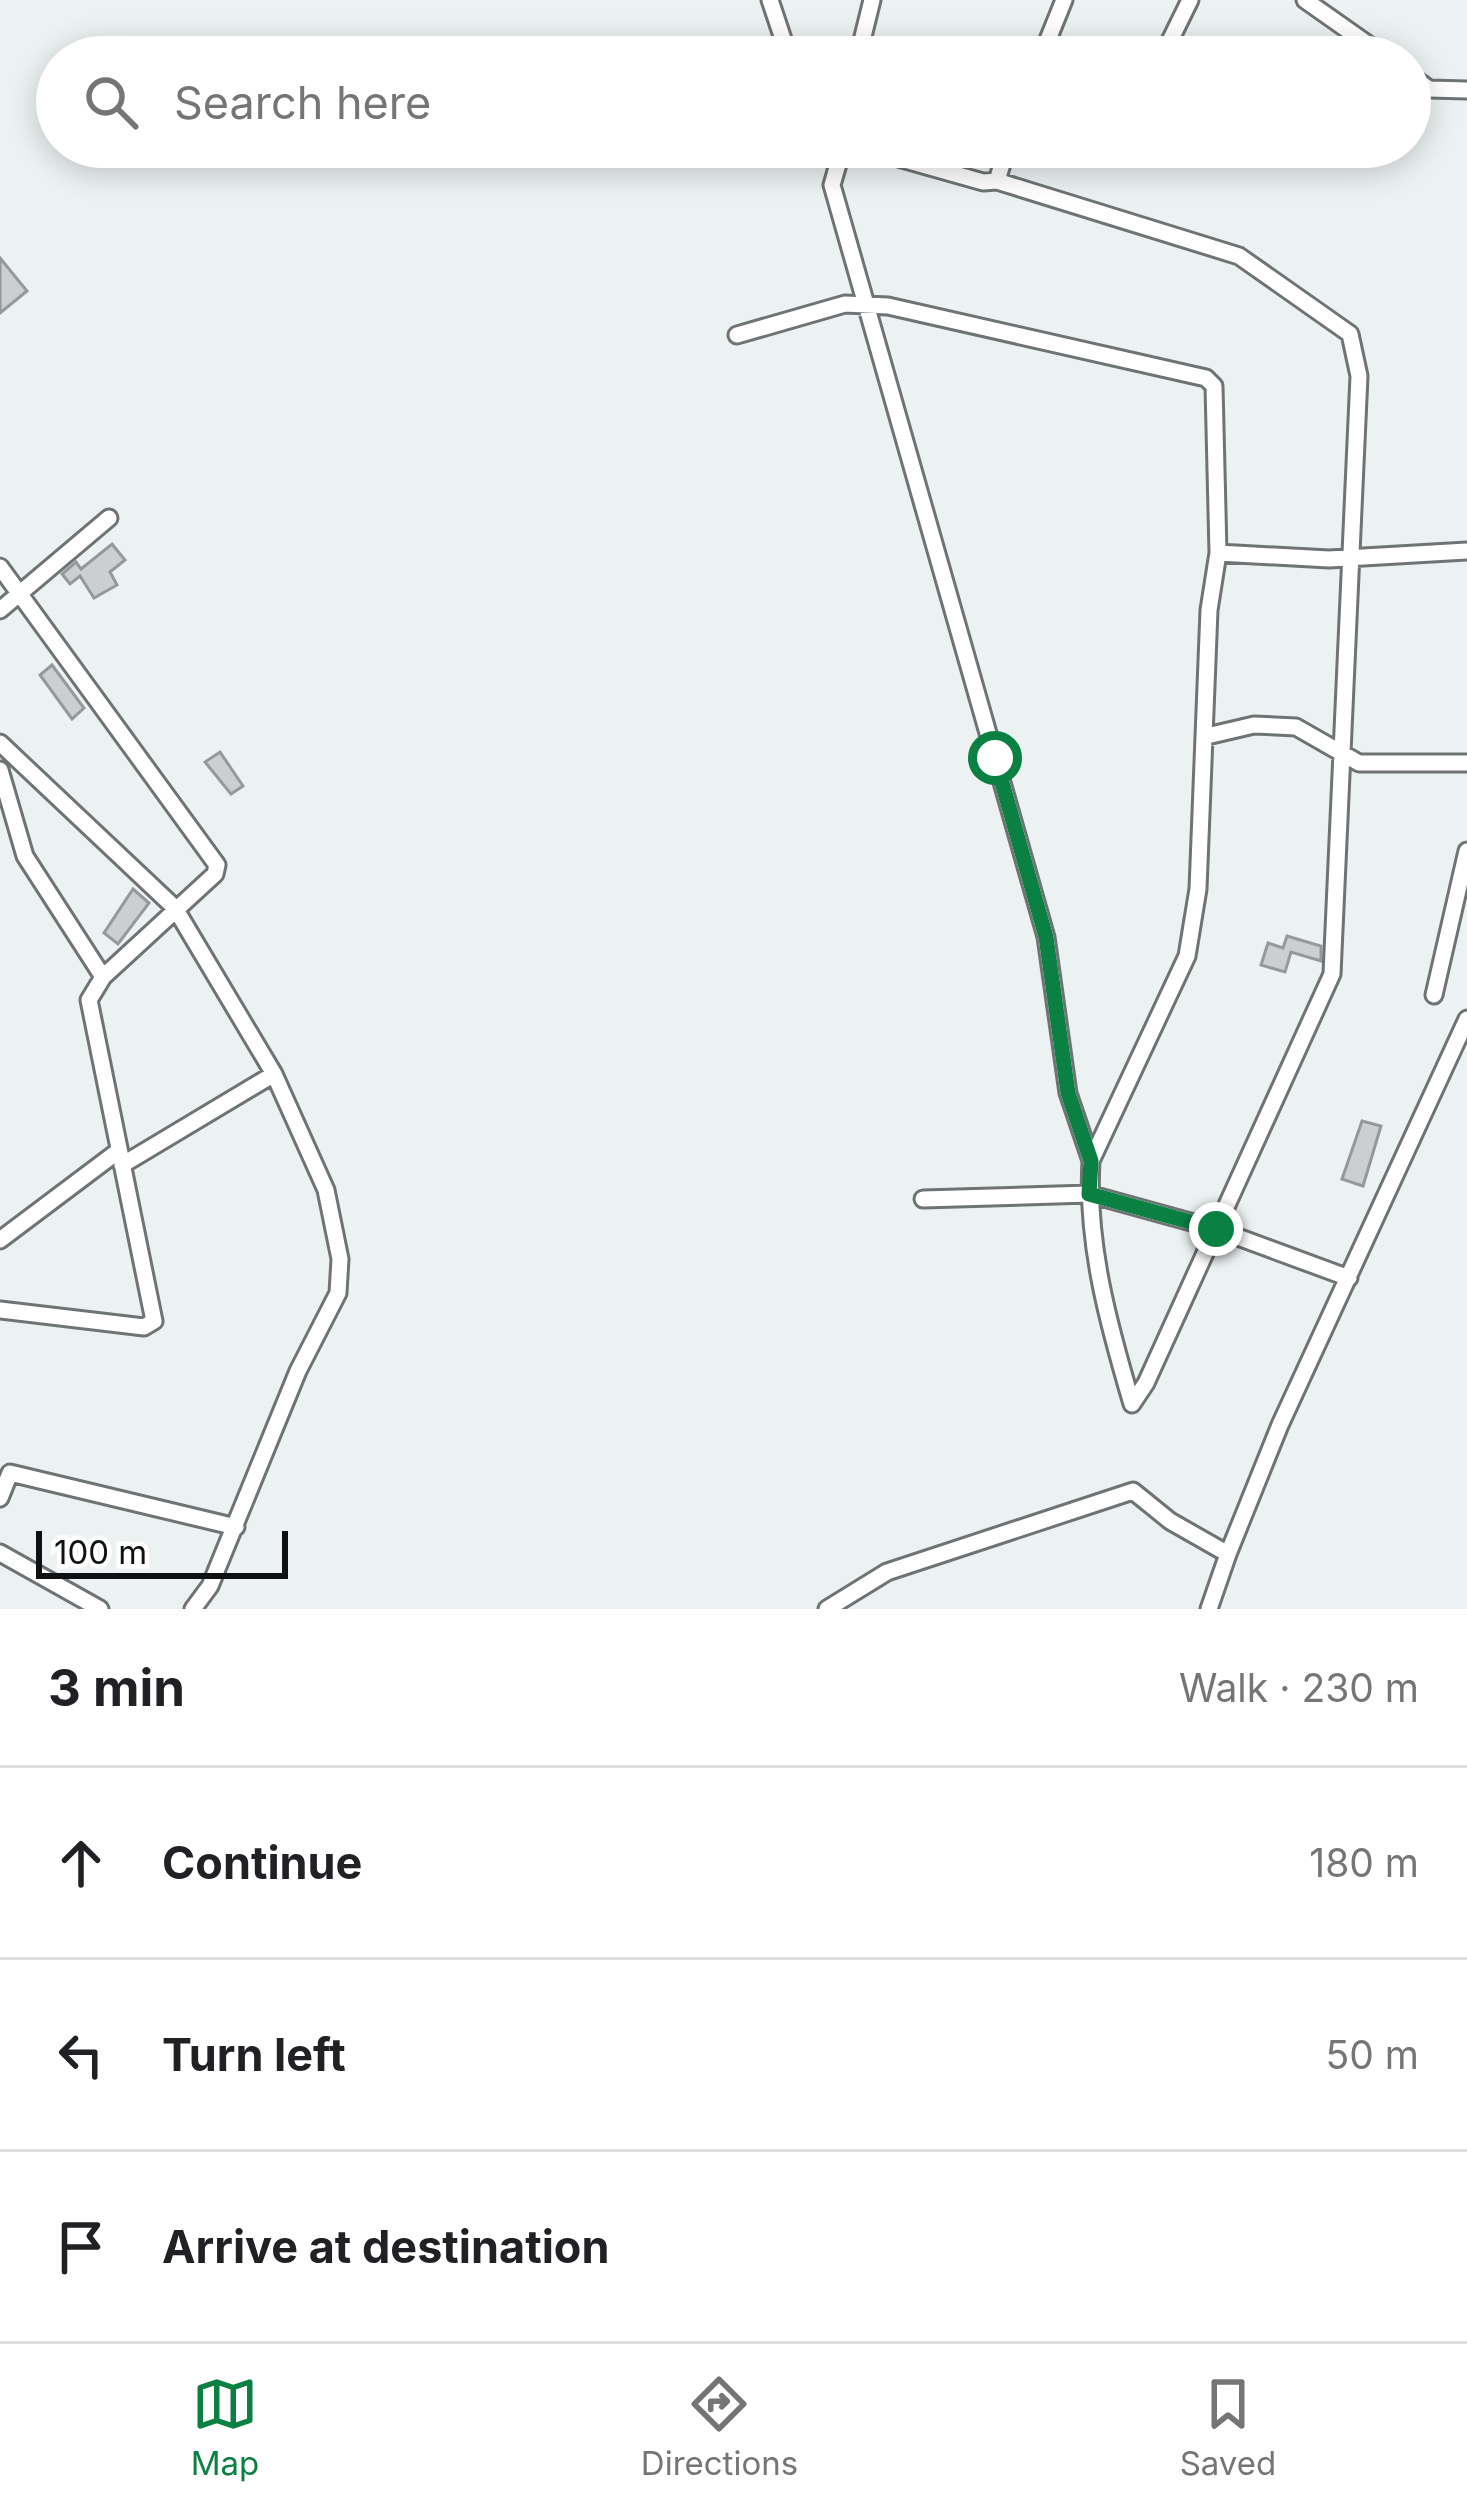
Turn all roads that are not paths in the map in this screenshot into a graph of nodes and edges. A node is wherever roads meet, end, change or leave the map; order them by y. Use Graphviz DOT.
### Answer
graph roads {
  1 [pos="770,0"];
  2 [pos="872,0"];
  3 [pos="1064,0"];
  4 [pos="1190,0"];
  5 [pos="1312,2"];
  6 [pos="782,36"];
  7 [pos="864,36"];
  8 [pos="1051,36"];
  9 [pos="1172,36"];
  10 [pos="1358,36"];
  11 [pos="1431,89"];
  12 [pos="1467,90"];
  13 [pos="834,168"];
  14 [pos="933,168"];
  15 [pos="1001,168"];
  16 [pos="997,181"];
  17 [pos="869,308"];
  18 [pos="737,334"];
  19 [pos="109,518"];
  20 [pos="1467,551"];
  21 [pos="1218,553"];
  22 [pos="1351,554"];
  23 [pos="0,567"];
  24 [pos="18,596"];
  25 [pos="0,610"];
  26 [pos="1208,736"];
  27 [pos="0,743"];
  28 [pos="1339,754"];
  29 [pos="1467,763"];
  30 [pos="0,770"];
  31 [pos="1467,851"];
  32 [pos="175,908"];
  33 [pos="103,977"];
  34 [pos="1434,995"];
  35 [pos="1467,1018"];
  36 [pos="274,1074"];
  37 [pos="120,1159"];
  38 [pos="1091,1161"];
  39 [pos="1089,1194"];
  40 [pos="923,1199"];
  41 [pos="1216,1229"];
  42 [pos="0,1240"];
  43 [pos="1348,1278"];
  44 [pos="0,1310"];
  45 [pos="0,1498"];
  46 [pos="236,1527"];
  47 [pos="0,1552"];
  48 [pos="1228,1554"];
  49 [pos="100,1609"];
  50 [pos="193,1609"];
  51 [pos="827,1609"];
  52 [pos="1209,1609"];
  1 -- 6 [label="street"];
  2 -- 7 [label="street"];
  3 -- 8 [label="street"];
  4 -- 9 [label="street"];
  5 -- 10 [label="street"];
  11 -- 12 [label="street"];
  13 -- 17 [label="street"];
  14 -- 16 [label="street"];
  15 -- 16 [label="street"];
  16 -- 22 [label="street"];
  17 -- 18 [label="street"];
  17 -- 21 [label="street"];
  17 -- 38 [label="street"];
  19 -- 24 [label="street"];
  20 -- 22 [label="street"];
  21 -- 22 [label="street"];
  21 -- 26 [label="street"];
  22 -- 28 [label="street"];
  23 -- 24 [label="street"];
  24 -- 25 [label="street"];
  24 -- 32 [label="street"];
  26 -- 28 [label="street"];
  26 -- 38 [label="street"];
  27 -- 32 [label="street"];
  28 -- 29 [label="street"];
  28 -- 41 [label="street"];
  30 -- 33 [label="street"];
  31 -- 34 [label="street"];
  32 -- 33 [label="street"];
  32 -- 36 [label="street"];
  33 -- 37 [label="street"];
  35 -- 43 [label="street"];
  36 -- 37 [label="street"];
  36 -- 46 [label="street"];
  37 -- 42 [label="street"];
  37 -- 44 [label="street"];
  38 -- 39 [label="street"];
  39 -- 40 [label="street"];
  39 -- 41 [label="street"];
  39 -- 41 [label="street"];
  41 -- 43 [label="street"];
  43 -- 48 [label="street"];
  45 -- 46 [label="street"];
  46 -- 50 [label="street"];
  47 -- 49 [label="street"];
  48 -- 51 [label="street"];
  48 -- 52 [label="street"];
}
